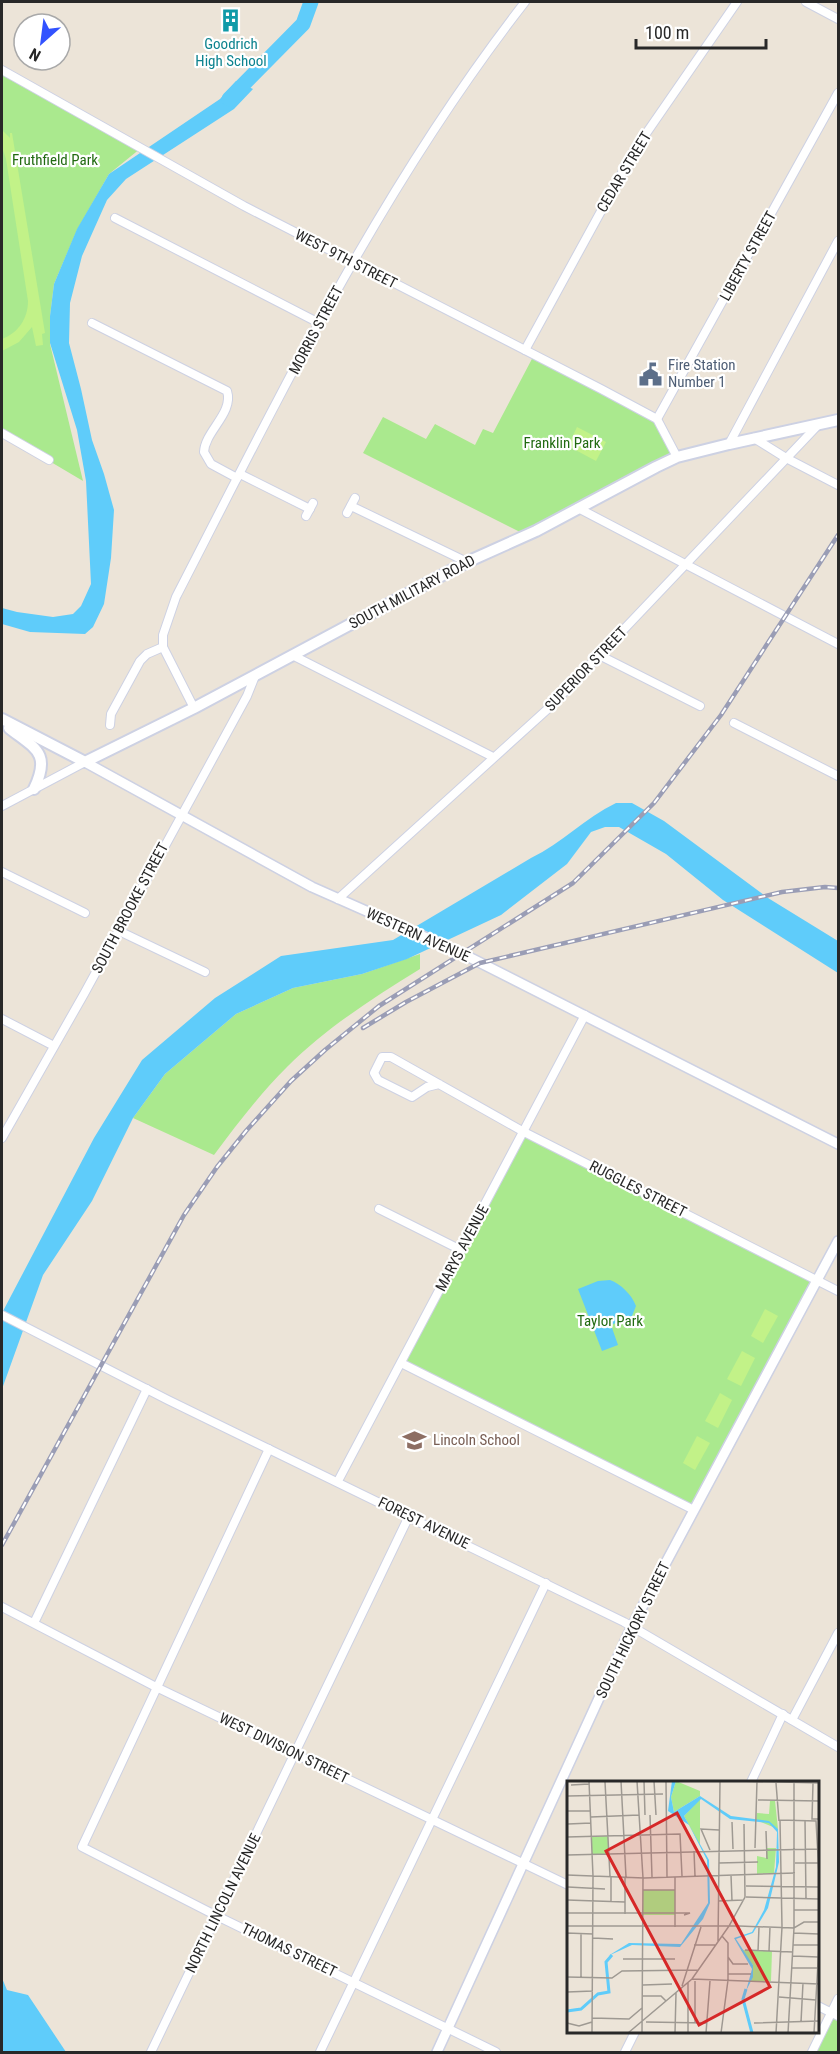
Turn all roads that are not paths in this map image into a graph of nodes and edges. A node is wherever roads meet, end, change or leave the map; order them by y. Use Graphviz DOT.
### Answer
graph roads {
  1 [pos="525,2"];
  2 [pos="737,2"];
  3 [pos="806,2"];
  4 [pos="838,19"];
  5 [pos="2,70"];
  6 [pos="838,93"];
  7 [pos="114,218"];
  8 [pos="838,242"];
  9 [pos="352,262"];
  10 [pos="92,323"];
  11 [pos="320,323"];
  12 [pos="525,350"];
  13 [pos="657,419"];
  14 [pos="838,420"];
  15 [pos="819,424"];
  16 [pos="2,433"];
  17 [pos="754,438"];
  18 [pos="729,444"];
  19 [pos="677,457"];
  20 [pos="786,458"];
  21 [pos="49,460"];
  22 [pos="238,476"];
  23 [pos="838,485"];
  24 [pos="351,506"];
  25 [pos="578,508"];
  26 [pos="309,509"];
  27 [pos="468,562"];
  28 [pos="685,565"];
  29 [pos="838,644"];
  30 [pos="163,647"];
  31 [pos="598,655"];
  32 [pos="294,656"];
  33 [pos="255,676"];
  34 [pos="700,706"];
  35 [pos="194,708"];
  36 [pos="2,721"];
  37 [pos="734,723"];
  38 [pos="111,725"];
  39 [pos="492,757"];
  40 [pos="85,762"];
  41 [pos="838,776"];
  42 [pos="34,789"];
  43 [pos="2,806"];
  44 [pos="180,815"];
  45 [pos="2,872"];
  46 [pos="338,899"];
  47 [pos="85,913"];
  48 [pos="119,931"];
  49 [pos="205,972"];
  50 [pos="585,1016"];
  51 [pos="2,1019"];
  52 [pos="54,1046"];
  53 [pos="439,1084"];
  54 [pos="524,1132"];
  55 [pos="2,1138"];
  56 [pos="838,1144"];
  57 [pos="379,1209"];
  58 [pos="838,1241"];
  59 [pos="461,1250"];
  60 [pos="818,1279"];
  61 [pos="838,1291"];
  62 [pos="2,1315"];
  63 [pos="401,1363"];
  64 [pos="147,1389"];
  65 [pos="270,1449"];
  66 [pos="338,1481"];
  67 [pos="694,1510"];
  68 [pos="409,1516"];
  69 [pos="546,1583"];
  70 [pos="2,1606"];
  71 [pos="34,1623"];
  72 [pos="632,1626"];
  73 [pos="838,1633"];
  74 [pos="156,1687"];
  75 [pos="783,1714"];
  76 [pos="792,1719"];
  77 [pos="838,1747"];
  78 [pos="295,1753"];
  79 [pos="750,1781"];
  80 [pos="432,1820"];
  81 [pos="524,1863"];
  82 [pos="567,1884"];
  83 [pos="217,1916"];
  84 [pos="354,1982"];
  85 [pos="838,1998"];
  86 [pos="819,2006"];
  87 [pos="835,2014"];
  88 [pos="448,2029"];
  89 [pos="634,2033"];
  90 [pos="151,2052"];
  91 [pos="320,2052"];
  92 [pos="438,2052"];
  93 [pos="496,2052"];
  94 [pos="626,2052"];
  95 [pos="812,2052"];
  1 -- 9 [label="street, MORRIS STREET"];
  2 -- 12 [label="street, CEDAR STREET"];
  3 -- 4 [label="street"];
  5 -- 9 [label="street, WEST 9TH STREET"];
  6 -- 13 [label="street, LIBERTY STREET"];
  7 -- 11 [label="street"];
  8 -- 18 [label="street"];
  9 -- 11 [label="street, MORRIS STREET"];
  9 -- 12 [label="street, WEST 9TH STREET"];
  10 -- 22 [label="street"];
  11 -- 22 [label="street, MORRIS STREET"];
  12 -- 13 [label="street, WEST 9TH STREET"];
  13 -- 19 [label="street"];
  14 -- 15 [label="main road, SOUTH MILITARY ROAD"];
  15 -- 17 [label="main road, SOUTH MILITARY ROAD"];
  15 -- 20 [label="street, SUPERIOR STREET"];
  16 -- 21 [label="street"];
  17 -- 18 [label="main road, SOUTH MILITARY ROAD"];
  17 -- 20 [label="street"];
  18 -- 19 [label="main road, SOUTH MILITARY ROAD"];
  19 -- 25 [label="main road, SOUTH MILITARY ROAD"];
  20 -- 23 [label="street"];
  20 -- 28 [label="street, SUPERIOR STREET"];
  22 -- 26 [label="street"];
  22 -- 30 [label="street, MORRIS STREET"];
  24 -- 27 [label="street"];
  25 -- 27 [label="main road, SOUTH MILITARY ROAD"];
  25 -- 28 [label="street"];
  27 -- 32 [label="main road, SOUTH MILITARY ROAD"];
  28 -- 29 [label="street"];
  28 -- 31 [label="street, SUPERIOR STREET"];
  30 -- 35 [label="street"];
  30 -- 38 [label="street"];
  31 -- 34 [label="street"];
  31 -- 39 [label="street, SUPERIOR STREET"];
  32 -- 33 [label="main road, SOUTH MILITARY ROAD"];
  32 -- 39 [label="street"];
  33 -- 35 [label="main road, SOUTH MILITARY ROAD"];
  33 -- 44 [label="street, SOUTH BROOKE STREET"];
  35 -- 40 [label="main road, SOUTH MILITARY ROAD"];
  36 -- 40 [label="main road, WESTERN AVENUE"];
  36 -- 42 [label="main road"];
  37 -- 41 [label="street"];
  39 -- 46 [label="street, SUPERIOR STREET"];
  40 -- 42 [label="street, SOUTH MILITARY ROAD"];
  40 -- 44 [label="street, WESTERN AVENUE"];
  42 -- 43 [label="street, SOUTH MILITARY ROAD"];
  44 -- 46 [label="street, WESTERN AVENUE"];
  44 -- 48 [label="street, SOUTH BROOKE STREET"];
  45 -- 47 [label="street"];
  46 -- 50 [label="street, WESTERN AVENUE"];
  48 -- 49 [label="street"];
  48 -- 52 [label="street, SOUTH BROOKE STREET"];
  50 -- 54 [label="street, MARYS AVENUE"];
  50 -- 56 [label="street, WESTERN AVENUE"];
  51 -- 52 [label="street"];
  52 -- 55 [label="street, SOUTH BROOKE STREET"];
  53 -- 53 [label="street, RUGGLES STREET"];
  53 -- 54 [label="street, RUGGLES STREET"];
  54 -- 59 [label="street, MARYS AVENUE"];
  54 -- 60 [label="street, RUGGLES STREET"];
  57 -- 59 [label="street"];
  58 -- 60 [label="street, SOUTH HICKORY STREET"];
  59 -- 63 [label="street, MARYS AVENUE"];
  60 -- 61 [label="street, RUGGLES STREET"];
  60 -- 67 [label="street, SOUTH HICKORY STREET"];
  62 -- 64 [label="street, FOREST AVENUE"];
  63 -- 66 [label="street, MARYS AVENUE"];
  63 -- 67 [label="street"];
  64 -- 65 [label="street, FOREST AVENUE"];
  64 -- 71 [label="street"];
  65 -- 66 [label="street, FOREST AVENUE"];
  65 -- 74 [label="street"];
  66 -- 68 [label="street, FOREST AVENUE"];
  67 -- 72 [label="street, SOUTH HICKORY STREET"];
  68 -- 69 [label="street, FOREST AVENUE"];
  68 -- 78 [label="street, NORTH LINCOLN AVENUE"];
  69 -- 72 [label="street, FOREST AVENUE"];
  69 -- 80 [label="street"];
  70 -- 71 [label="street, WEST DIVISION STREET"];
  71 -- 74 [label="street, WEST DIVISION STREET"];
  72 -- 75 [label="street, FOREST AVENUE"];
  72 -- 81 [label="street, SOUTH HICKORY STREET"];
  73 -- 76 [label="street"];
  74 -- 78 [label="street, WEST DIVISION STREET"];
  74 -- 83 [label="street, THOMAS STREET"];
  75 -- 76 [label="street, FOREST AVENUE"];
  75 -- 79 [label="street"];
  76 -- 77 [label="street, FOREST AVENUE"];
  78 -- 80 [label="street, WEST DIVISION STREET"];
  78 -- 83 [label="street, NORTH LINCOLN AVENUE"];
  80 -- 81 [label="street, WEST DIVISION STREET"];
  80 -- 84 [label="street"];
  81 -- 82 [label="street, WEST DIVISION STREET"];
  81 -- 88 [label="street, SOUTH HICKORY STREET"];
  83 -- 84 [label="street, THOMAS STREET"];
  83 -- 90 [label="street, NORTH LINCOLN AVENUE"];
  84 -- 88 [label="street, THOMAS STREET"];
  84 -- 91 [label="street"];
  85 -- 87 [label="street"];
  86 -- 87 [label="street"];
  87 -- 95 [label="street"];
  88 -- 92 [label="street, SOUTH HICKORY STREET"];
  88 -- 93 [label="street, THOMAS STREET"];
  89 -- 94 [label="street"];
}
